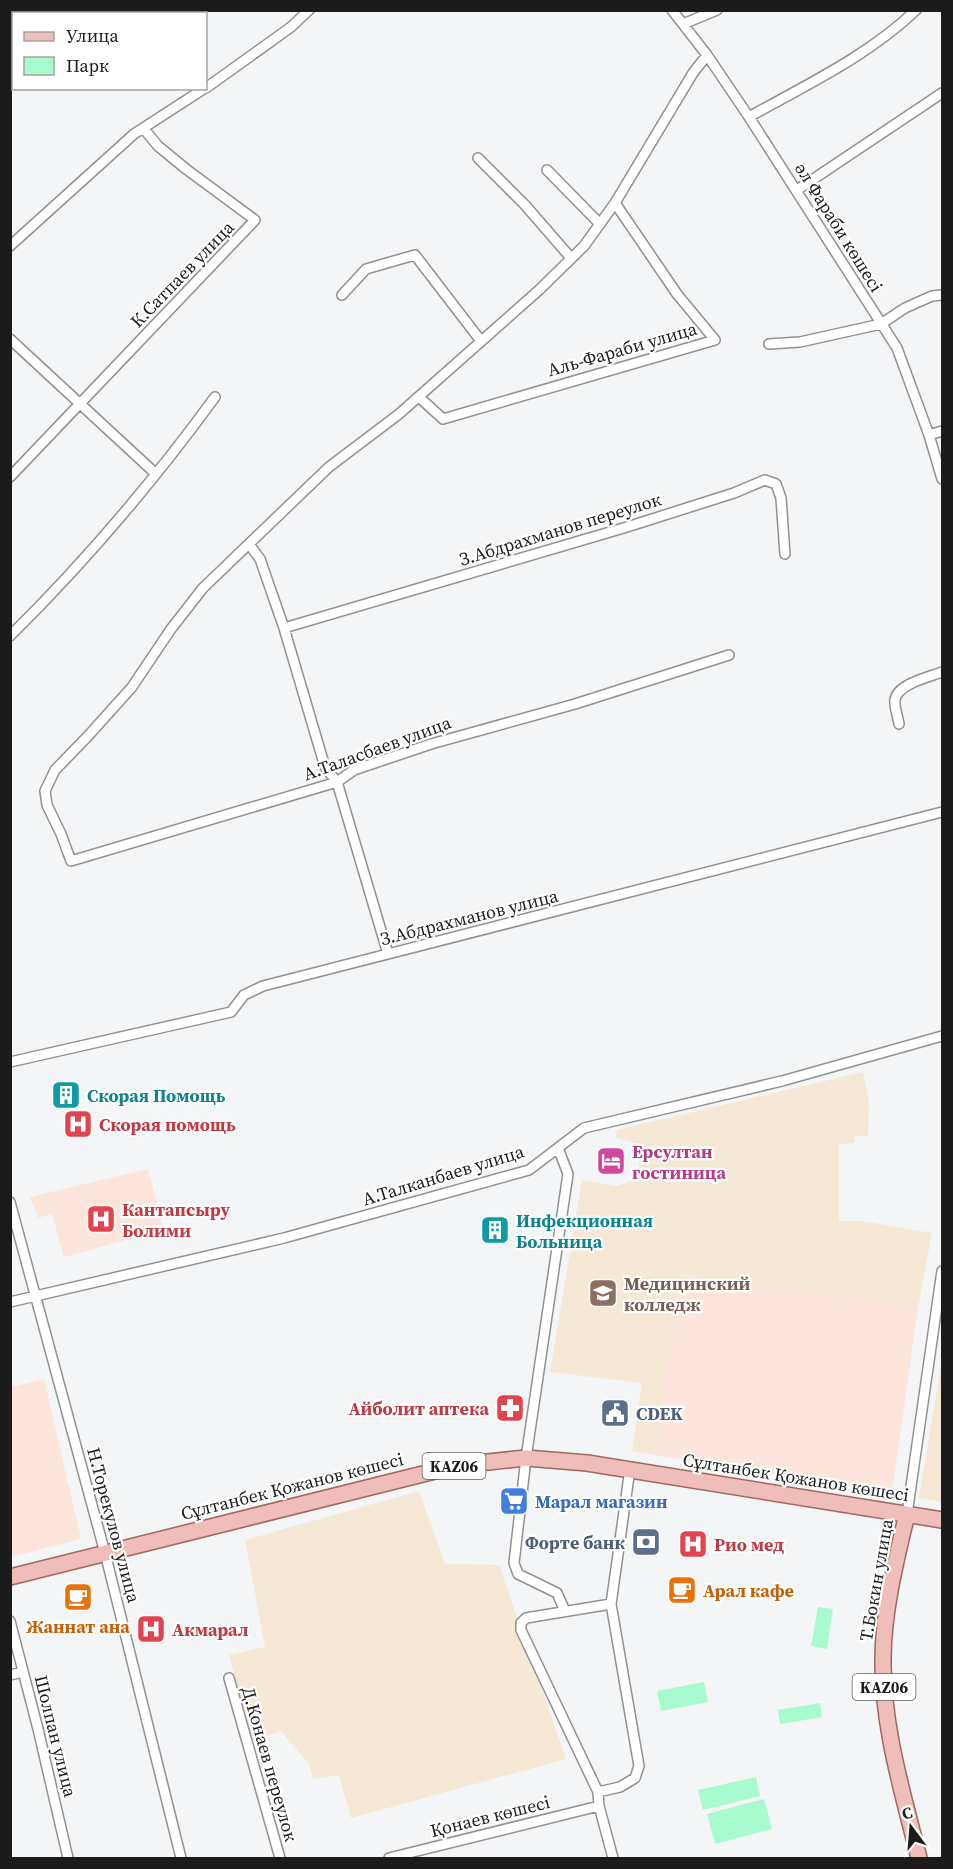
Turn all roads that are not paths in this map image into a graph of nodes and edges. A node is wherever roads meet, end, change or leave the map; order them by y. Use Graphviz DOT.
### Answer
graph roads {
  1 [pos="309,10"];
  2 [pos="672,10"];
  3 [pos="717,10"];
  4 [pos="916,10"];
  5 [pos="683,24"];
  6 [pos="707,55"];
  7 [pos="207,87"];
  8 [pos="202,90"];
  9 [pos="942,93"];
  10 [pos="749,117"];
  11 [pos="143,128"];
  12 [pos="478,158"];
  13 [pos="547,170"];
  14 [pos="797,190"];
  15 [pos="615,203"];
  16 [pos="600,224"];
  17 [pos="10,246"];
  18 [pos="571,258"];
  19 [pos="342,295"];
  20 [pos="942,295"];
  21 [pos="881,324"];
  22 [pos="10,339"];
  23 [pos="481,341"];
  24 [pos="769,344"];
  25 [pos="215,397"];
  26 [pos="418,397"];
  27 [pos="81,403"];
  28 [pos="942,431"];
  29 [pos="929,435"];
  30 [pos="156,474"];
  31 [pos="10,477"];
  32 [pos="942,479"];
  33 [pos="249,544"];
  34 [pos="785,554"];
  35 [pos="284,628"];
  36 [pos="10,636"];
  37 [pos="729,655"];
  38 [pos="942,672"];
  39 [pos="899,724"];
  40 [pos="337,782"];
  41 [pos="942,812"];
  42 [pos="388,954"];
  43 [pos="942,1036"];
  44 [pos="10,1062"];
  45 [pos="558,1148"];
  46 [pos="10,1202"];
  47 [pos="942,1271"];
  48 [pos="35,1296"];
  49 [pos="10,1302"];
  50 [pos="526,1458"];
  51 [pos="630,1469"];
  52 [pos="907,1514"];
  53 [pos="942,1520"];
  54 [pos="105,1553"];
  55 [pos="10,1577"];
  56 [pos="611,1604"];
  57 [pos="565,1611"];
  58 [pos="10,1621"];
  59 [pos="23,1672"];
  60 [pos="10,1675"];
  61 [pos="229,1678"];
  62 [pos="598,1792"];
  63 [pos="599,1806"];
  64 [pos="68,1858"];
  65 [pos="181,1858"];
  66 [pos="280,1858"];
  67 [pos="389,1858"];
  68 [pos="613,1858"];
  69 [pos="919,1858"];
  1 -- 7 [label="street"];
  2 -- 5 [label="street, әл Фараби көшесі"];
  3 -- 5 [label="street"];
  4 -- 10 [label="street"];
  5 -- 6 [label="street, әл Фараби көшесі"];
  6 -- 10 [label="street, әл Фараби көшесі"];
  6 -- 15 [label="street"];
  8 -- 11 [label="street"];
  9 -- 14 [label="street"];
  10 -- 14 [label="street, әл Фараби көшесі"];
  11 -- 17 [label="street"];
  11 -- 27 [label="street, К.Сатпаев улица"];
  12 -- 18 [label="street"];
  13 -- 16 [label="street"];
  14 -- 21 [label="street, әл Фараби көшесі"];
  15 -- 16 [label="street"];
  15 -- 26 [label="street, Аль-Фараби улица"];
  16 -- 18 [label="street"];
  18 -- 23 [label="street"];
  19 -- 23 [label="street"];
  20 -- 21 [label="street"];
  21 -- 24 [label="street"];
  21 -- 29 [label="street, әл Фараби көшесі"];
  22 -- 27 [label="street"];
  23 -- 26 [label="street"];
  25 -- 30 [label="street"];
  26 -- 33 [label="street"];
  27 -- 30 [label="street"];
  27 -- 31 [label="street, К.Сатпаев улица"];
  28 -- 29 [label="street"];
  29 -- 32 [label="street, әл Фараби көшесі"];
  30 -- 36 [label="street"];
  33 -- 35 [label="street"];
  33 -- 40 [label="street, А.Таласбаев улица"];
  34 -- 35 [label="street, З.Абдрахманов переулок"];
  35 -- 40 [label="street"];
  37 -- 40 [label="street, А.Таласбаев улица"];
  38 -- 39 [label="street"];
  40 -- 42 [label="street"];
  41 -- 42 [label="street, З.Абдрахманов улица"];
  42 -- 44 [label="street, З.Абдрахманов улица"];
  43 -- 45 [label="street, А.Талканбаев улица"];
  45 -- 48 [label="street, А.Талканбаев улица"];
  45 -- 50 [label="street"];
  46 -- 48 [label="street, Н.Торекулов улица"];
  47 -- 52 [label="street, Т.Бокин улица"];
  48 -- 49 [label="street, А.Талканбаев улица"];
  48 -- 54 [label="street, Н.Торекулов улица"];
  50 -- 51 [label="main road, Сұлтанбек Қожанов көшесі / KАZ06"];
  50 -- 54 [label="main road, Сұлтанбек Қожанов көшесі / KАZ06"];
  50 -- 57 [label="street"];
  51 -- 52 [label="main road, Сұлтанбек Қожанов көшесі / KАZ06"];
  51 -- 56 [label="street"];
  52 -- 53 [label="main road, Сұлтанбек Қожанов көшесі / KАZ06"];
  52 -- 69 [label="main road, Т.Бокин улица / KАZ06"];
  54 -- 55 [label="main road, Сұлтанбек Қожанов көшесі / KАZ06"];
  54 -- 65 [label="street, Н.Торекулов улица"];
  56 -- 57 [label="street"];
  56 -- 62 [label="street"];
  57 -- 62 [label="street"];
  58 -- 59 [label="street, Шолпан улица"];
  59 -- 60 [label="street"];
  59 -- 64 [label="street, Шолпан улица"];
  61 -- 66 [label="street, Д.Конаев переулок"];
  62 -- 63 [label="street"];
  63 -- 67 [label="street, Қонаев көшесі"];
  63 -- 68 [label="street"];
}
